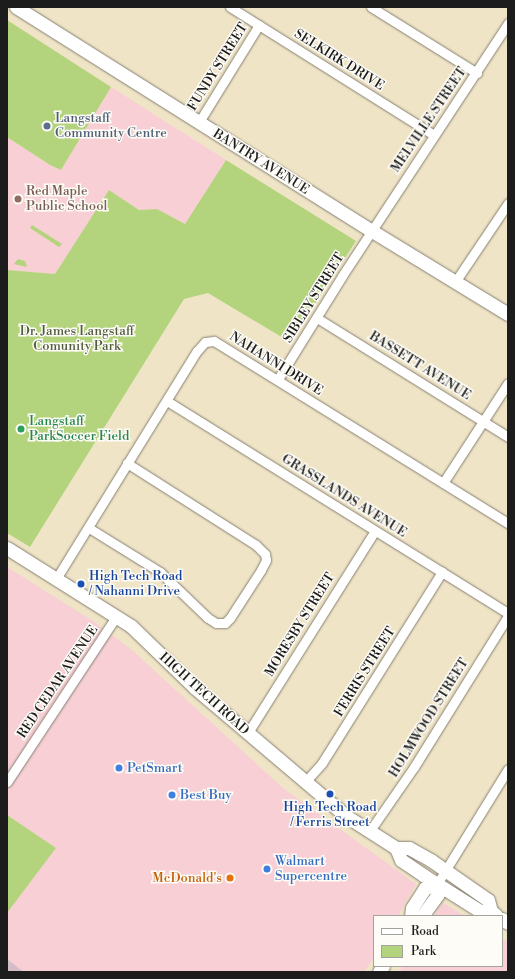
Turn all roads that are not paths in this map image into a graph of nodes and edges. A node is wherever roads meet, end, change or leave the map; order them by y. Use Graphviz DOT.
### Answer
graph roads {
  1 [pos="16,7"];
  2 [pos="230,7"];
  3 [pos="371,7"];
  4 [pos="508,23"];
  5 [pos="260,25"];
  6 [pos="476,72"];
  7 [pos="199,122"];
  8 [pos="434,135"];
  9 [pos="508,203"];
  10 [pos="372,231"];
  11 [pos="455,282"];
  12 [pos="508,314"];
  13 [pos="317,318"];
  14 [pos="278,379"];
  15 [pos="508,383"];
  16 [pos="167,401"];
  17 [pos="483,421"];
  18 [pos="508,437"];
  19 [pos="127,463"];
  20 [pos="443,483"];
  21 [pos="508,523"];
  22 [pos="89,528"];
  23 [pos="375,531"];
  24 [pos="7,548"];
  25 [pos="442,572"];
  26 [pos="56,579"];
  27 [pos="508,614"];
  28 [pos="116,617"];
  29 [pos="247,734"];
  30 [pos="508,769"];
  31 [pos="7,782"];
  32 [pos="306,782"];
  33 [pos="369,832"];
  34 [pos="396,848"];
  35 [pos="445,870"];
  36 [pos="437,884"];
  37 [pos="411,915"];
  38 [pos="423,915"];
  39 [pos="493,915"];
  40 [pos="500,915"];
  1 -- 7 [label="street, BANTRY AVENUE"];
  2 -- 5 [label="street, SELKIRK DRIVE"];
  3 -- 6 [label="street"];
  4 -- 6 [label="street, MELVILLE STREET"];
  5 -- 7 [label="street, FUNDY STREET"];
  5 -- 8 [label="street, SELKIRK DRIVE"];
  6 -- 8 [label="street, MELVILLE STREET"];
  7 -- 10 [label="street, BANTRY AVENUE"];
  8 -- 10 [label="street, MELVILLE STREET"];
  9 -- 11 [label="street"];
  10 -- 11 [label="street, BANTRY AVENUE"];
  10 -- 13 [label="street, SIBLEY STREET"];
  11 -- 12 [label="street, BANTRY AVENUE"];
  13 -- 14 [label="street, SIBLEY STREET"];
  13 -- 17 [label="street, BASSETT AVENUE"];
  14 -- 16 [label="street, NAHANNI DRIVE"];
  14 -- 20 [label="street, NAHANNI DRIVE"];
  15 -- 17 [label="street"];
  16 -- 19 [label="street, NAHANNI DRIVE"];
  16 -- 23 [label="street, GRASSLANDS AVENUE"];
  17 -- 18 [label="street, BASSETT AVENUE"];
  17 -- 20 [label="street"];
  19 -- 22 [label="street, NAHANNI DRIVE"];
  19 -- 22 [label="street"];
  20 -- 21 [label="street, NAHANNI DRIVE"];
  22 -- 26 [label="street, NAHANNI DRIVE"];
  23 -- 25 [label="street, GRASSLANDS AVENUE"];
  23 -- 29 [label="street, MORESBY STREET"];
  24 -- 26 [label="street, HIGH TECH ROAD"];
  25 -- 27 [label="street, GRASSLANDS AVENUE"];
  25 -- 32 [label="street, FERRIS STREET"];
  26 -- 28 [label="street, HIGH TECH ROAD"];
  27 -- 33 [label="street, HOLMWOOD STREET"];
  28 -- 29 [label="street, HIGH TECH ROAD"];
  28 -- 31 [label="street, RED CEDAR AVENUE"];
  29 -- 32 [label="street, HIGH TECH ROAD"];
  30 -- 35 [label="street"];
  32 -- 33 [label="street, HIGH TECH ROAD"];
  33 -- 34 [label="street, HIGH TECH ROAD"];
  34 -- 35 [label="street, HIGH TECH ROAD"];
  34 -- 36 [label="street, HIGH TECH ROAD"];
  35 -- 36 [label="street"];
  35 -- 40 [label="street, HIGH TECH ROAD"];
  36 -- 37 [label="street"];
  36 -- 38 [label="street"];
  36 -- 39 [label="street, HIGH TECH ROAD"];
}
